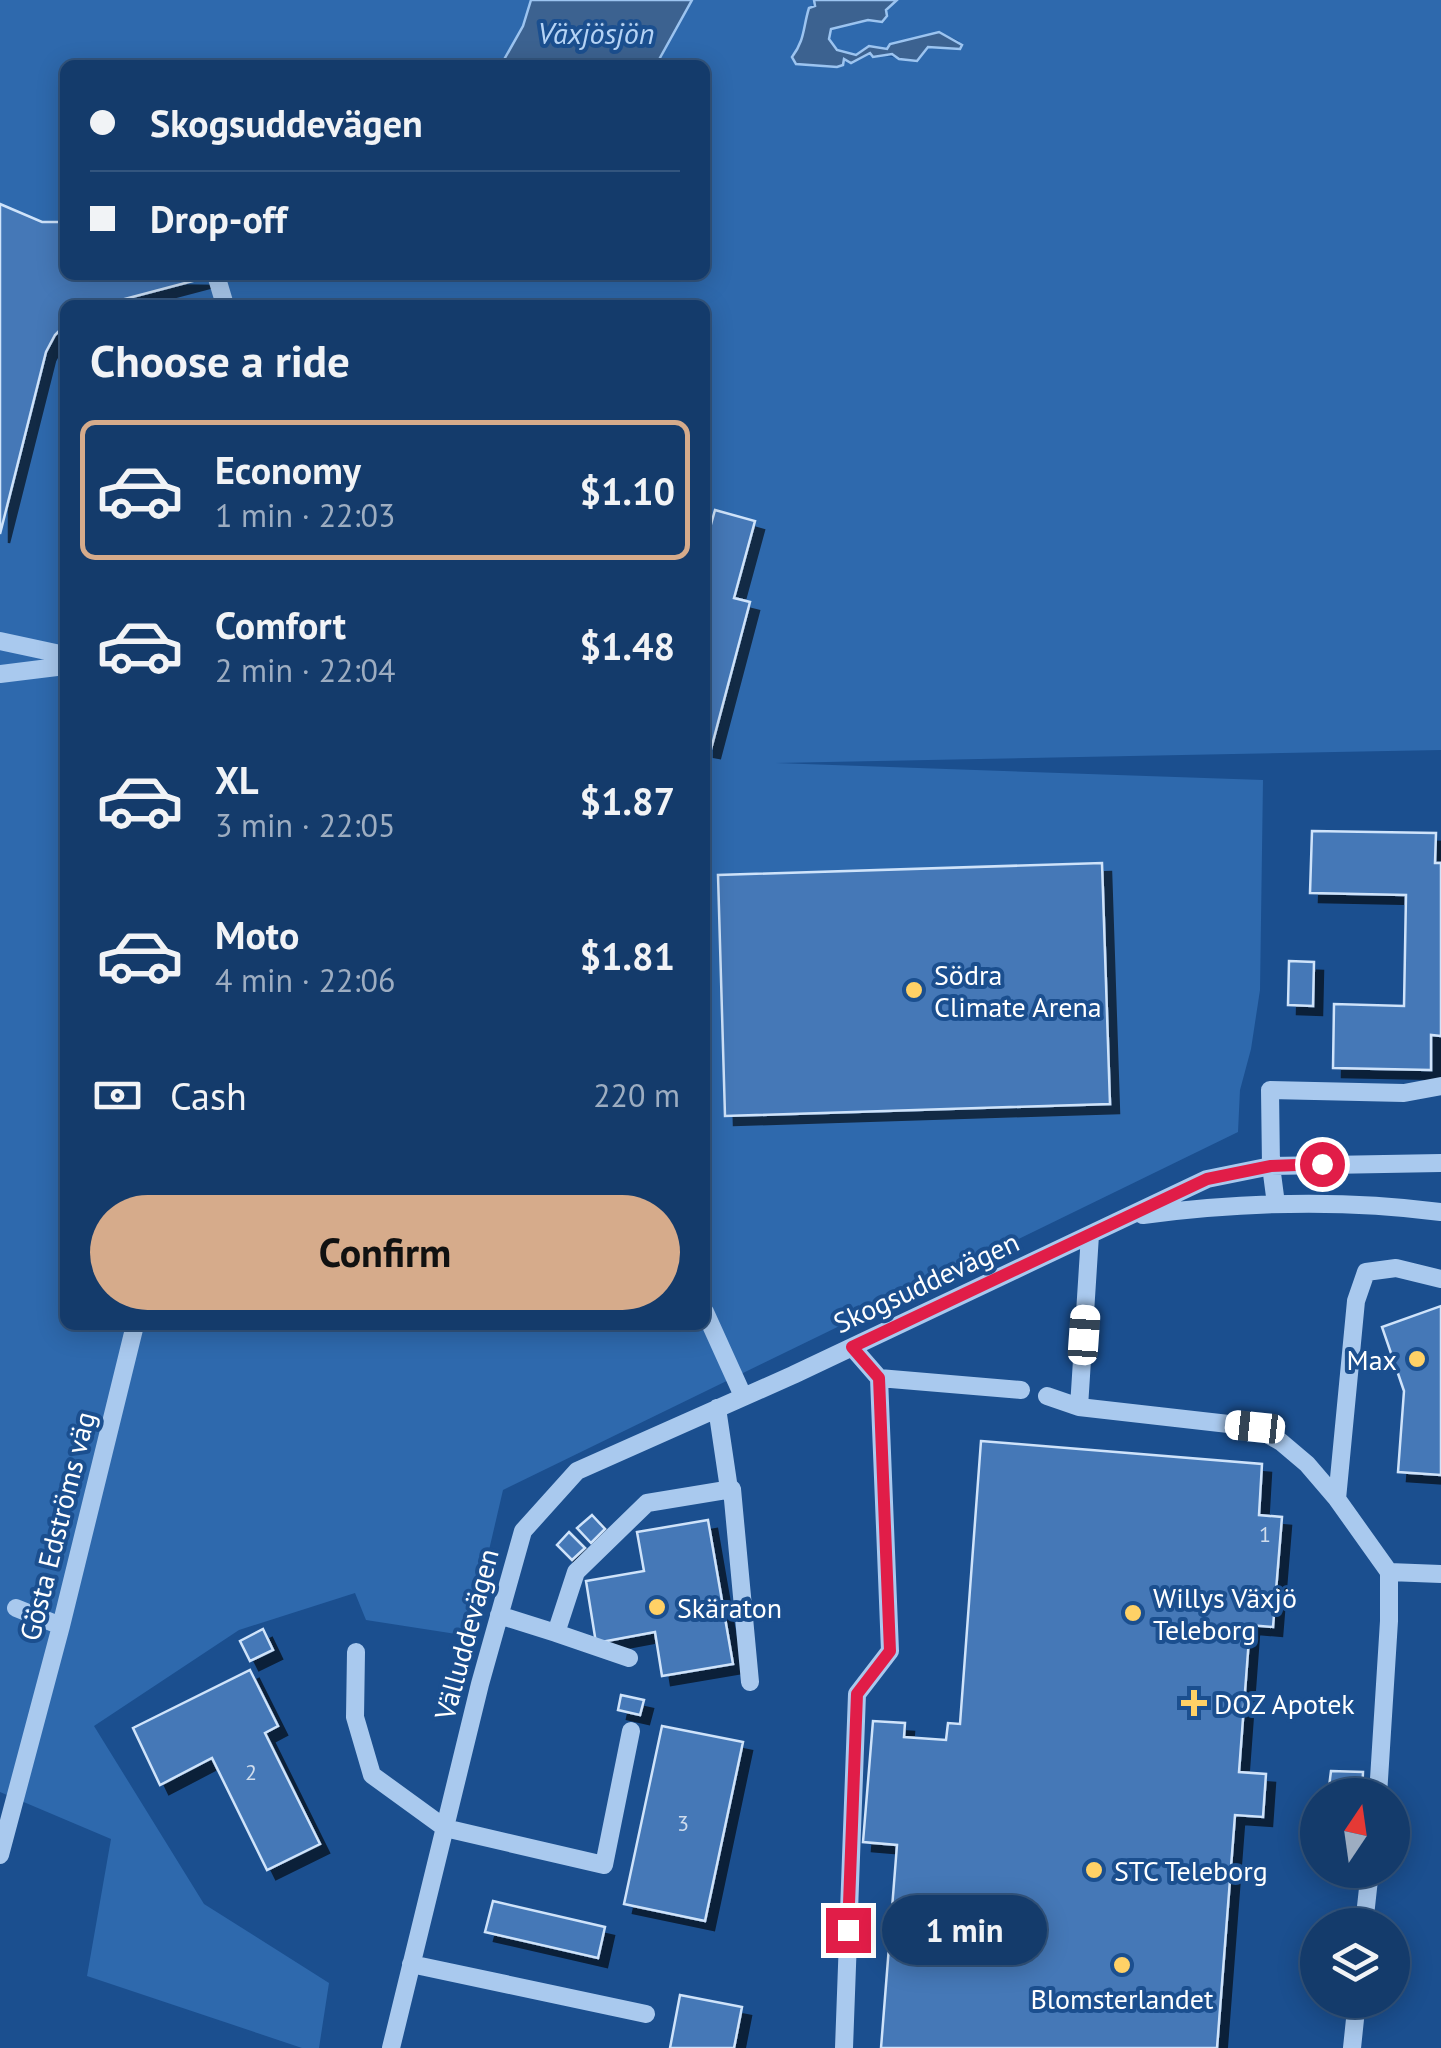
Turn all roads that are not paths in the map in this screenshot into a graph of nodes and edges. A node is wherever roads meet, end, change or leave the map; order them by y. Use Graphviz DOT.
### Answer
graph roads {
  1 [pos="0,641"];
  2 [pos="60,654"];
  3 [pos="60,667"];
  4 [pos="0,674"];
  5 [pos="1441,1086"];
  6 [pos="1441,1163"];
  7 [pos="1271,1166"];
  8 [pos="1276,1204"];
  9 [pos="1441,1212"];
  10 [pos="1132,1216"];
  11 [pos="1090,1235"];
  12 [pos="1441,1280"];
  13 [pos="710,1323"];
  14 [pos="134,1330"];
  15 [pos="852,1347"];
  16 [pos="879,1378"];
  17 [pos="1020,1390"];
  18 [pos="742,1396"];
  19 [pos="1046,1396"];
  20 [pos="718,1408"];
  21 [pos="1079,1408"];
  22 [pos="729,1489"];
  23 [pos="1337,1498"];
  24 [pos="1389,1572"];
  25 [pos="1441,1574"];
  26 [pos="16,1608"];
  27 [pos="499,1615"];
  28 [pos="61,1626"];
  29 [pos="556,1633"];
  30 [pos="356,1652"];
  31 [pos="629,1658"];
  32 [pos="750,1682"];
  33 [pos="630,1731"];
  34 [pos="1379,1778"];
  35 [pos="445,1828"];
  36 [pos="0,1855"];
  37 [pos="411,1964"];
  38 [pos="646,2014"];
  39 [pos="1355,2018"];
  40 [pos="391,2048"];
  41 [pos="844,2048"];
  42 [pos="1352,2048"];
  1 -- 2 [label="street"];
  3 -- 4 [label="street"];
  5 -- 7 [label="street"];
  6 -- 7 [label="street, Skogsuddevägen"];
  7 -- 8 [label="street"];
  7 -- 10 [label="street, Skogsuddevägen"];
  8 -- 9 [label="street, Skogsuddevägen"];
  8 -- 10 [label="street, Skogsuddevägen"];
  10 -- 11 [label="street, Skogsuddevägen"];
  11 -- 15 [label="street, Skogsuddevägen"];
  11 -- 21 [label="street"];
  12 -- 23 [label="street"];
  13 -- 18 [label="street"];
  14 -- 28 [label="street, Gösta Edströms väg"];
  15 -- 16 [label="street"];
  15 -- 18 [label="street, Skogsuddevägen"];
  16 -- 17 [label="street"];
  16 -- 41 [label="street"];
  18 -- 20 [label="street, Välluddevägen"];
  19 -- 21 [label="street"];
  20 -- 22 [label="street"];
  20 -- 27 [label="street, Välluddevägen"];
  21 -- 23 [label="street"];
  22 -- 29 [label="street"];
  22 -- 32 [label="street"];
  23 -- 24 [label="street"];
  24 -- 25 [label="street"];
  24 -- 34 [label="street"];
  26 -- 28 [label="street"];
  27 -- 29 [label="street"];
  27 -- 35 [label="street, Välluddevägen"];
  28 -- 36 [label="street, Gösta Edströms väg"];
  29 -- 31 [label="street"];
  30 -- 35 [label="street"];
  33 -- 35 [label="street"];
  35 -- 37 [label="street, Välluddevägen"];
  37 -- 38 [label="street"];
  37 -- 40 [label="street, Välluddevägen"];
  39 -- 42 [label="street"];
}
